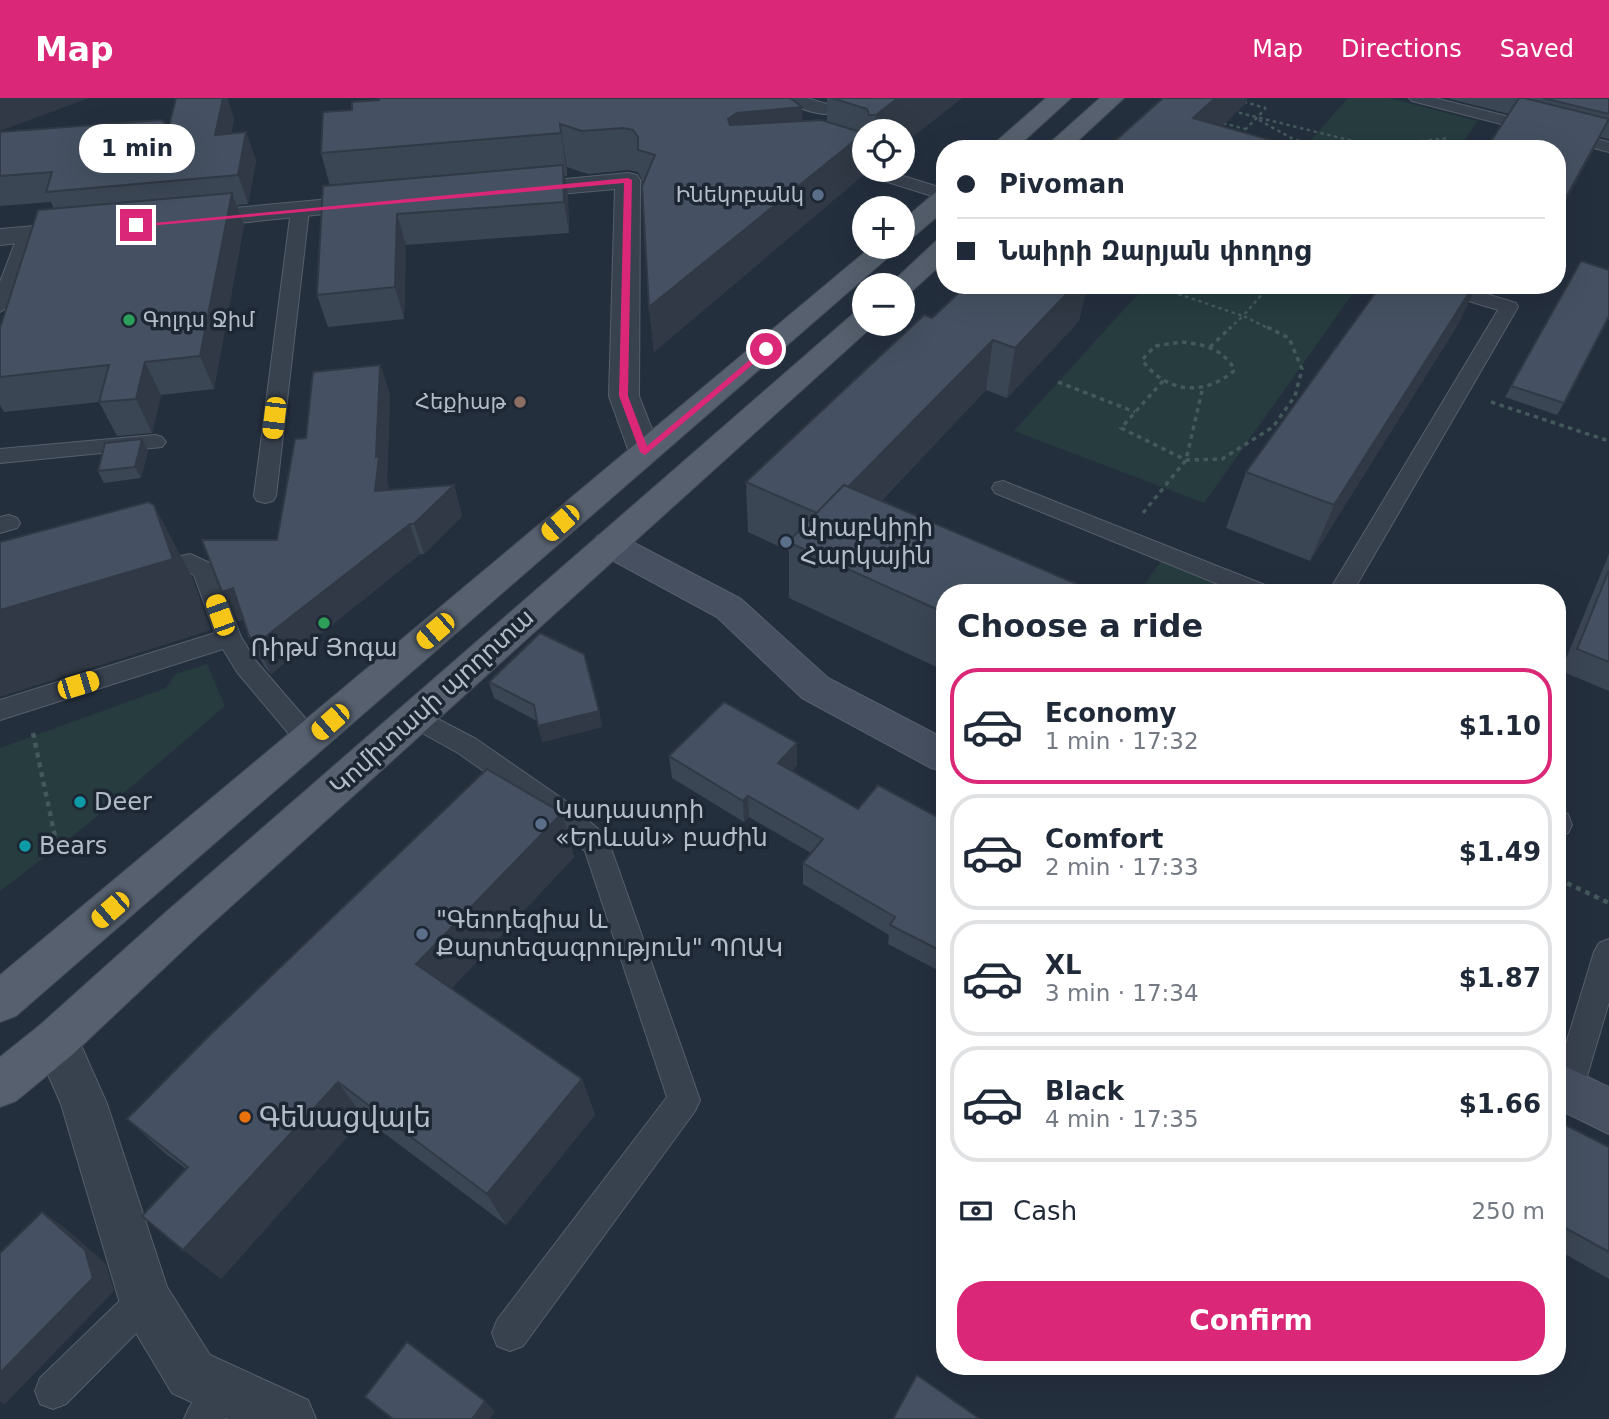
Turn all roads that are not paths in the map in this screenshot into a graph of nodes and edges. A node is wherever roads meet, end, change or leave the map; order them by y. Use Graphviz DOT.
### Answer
graph roads {
  1 [pos="794,98"];
  2 [pos="866,98"];
  3 [pos="1060,98"];
  4 [pos="1113,98"];
  5 [pos="1417,98"];
  6 [pos="826,111"];
  7 [pos="810,124"];
  8 [pos="1011,140"];
  9 [pos="1065,140"];
  10 [pos="1609,147"];
  11 [pos="904,182"];
  12 [pos="491,193"];
  13 [pos="936,193"];
  14 [pos="396,201"];
  15 [pos="936,204"];
  16 [pos="300,210"];
  17 [pos="164,222"];
  18 [pos="915,222"];
  19 [pos="109,227"];
  20 [pos="27,235"];
  21 [pos="0,237"];
  22 [pos="936,255"];
  23 [pos="873,259"];
  24 [pos="915,274"];
  25 [pos="1466,294"];
  26 [pos="0,306"];
  27 [pos="852,330"];
  28 [pos="155,442"];
  29 [pos="645,452"];
  30 [pos="0,456"];
  31 [pos="1003,488"];
  32 [pos="265,496"];
  33 [pos="609,544"];
  34 [pos="129,577"];
  35 [pos="1240,584"];
  36 [pos="1345,584"];
  37 [pos="229,638"];
  38 [pos="0,710"];
  39 [pos="415,717"];
  40 [pos="309,740"];
  41 [pos="936,752"];
  42 [pos="1609,952"];
  43 [pos="0,1002"];
  44 [pos="56,1040"];
  45 [pos="1566,1076"];
  46 [pos="0,1085"];
  47 [pos="1566,1089"];
  48 [pos="1609,1111"];
  49 [pos="145,1300"];
  50 [pos="510,1333"];
  51 [pos="53,1391"];
  52 [pos="213,1405"];
  53 [pos="289,1419"];
  1 -- 6 [label="lane"];
  2 -- 6 [label="lane"];
  3 -- 8 [label="main road"];
  4 -- 9 [label="main road"];
  5 -- 10 [label="lane"];
  6 -- 7 [label="lane"];
  11 -- 13 [label="lane"];
  12 -- 29 [label="street"];
  14 -- 16 [label="street"];
  15 -- 18 [label="main road"];
  16 -- 17 [label="street"];
  16 -- 32 [label="lane"];
  19 -- 20 [label="street"];
  20 -- 21 [label="street"];
  20 -- 26 [label="lane"];
  22 -- 24 [label="main road"];
  23 -- 29 [label="main road, Կոմիտասի պողոտա"];
  25 -- 36 [label="lane"];
  27 -- 33 [label="main road, Կոմիտասի պողոտա"];
  28 -- 30 [label="lane"];
  29 -- 40 [label="main road, Կոմիտասի պողոտա"];
  31 -- 35 [label="lane"];
  33 -- 39 [label="main road, Կոմիտասի պողոտա"];
  33 -- 41 [label="street"];
  34 -- 37 [label="lane"];
  37 -- 38 [label="lane"];
  37 -- 40 [label="lane"];
  39 -- 44 [label="main road, Կոմիտասի պողոտա"];
  39 -- 50 [label="lane"];
  40 -- 43 [label="main road, Կոմիտասի պողոտա"];
  42 -- 45 [label="lane"];
  44 -- 46 [label="main road, Կոմիտասի պողոտա"];
  44 -- 49 [label="street"];
  47 -- 48 [label="street"];
  49 -- 51 [label="lane"];
  49 -- 52 [label="street"];
  52 -- 53 [label="street"];
}
